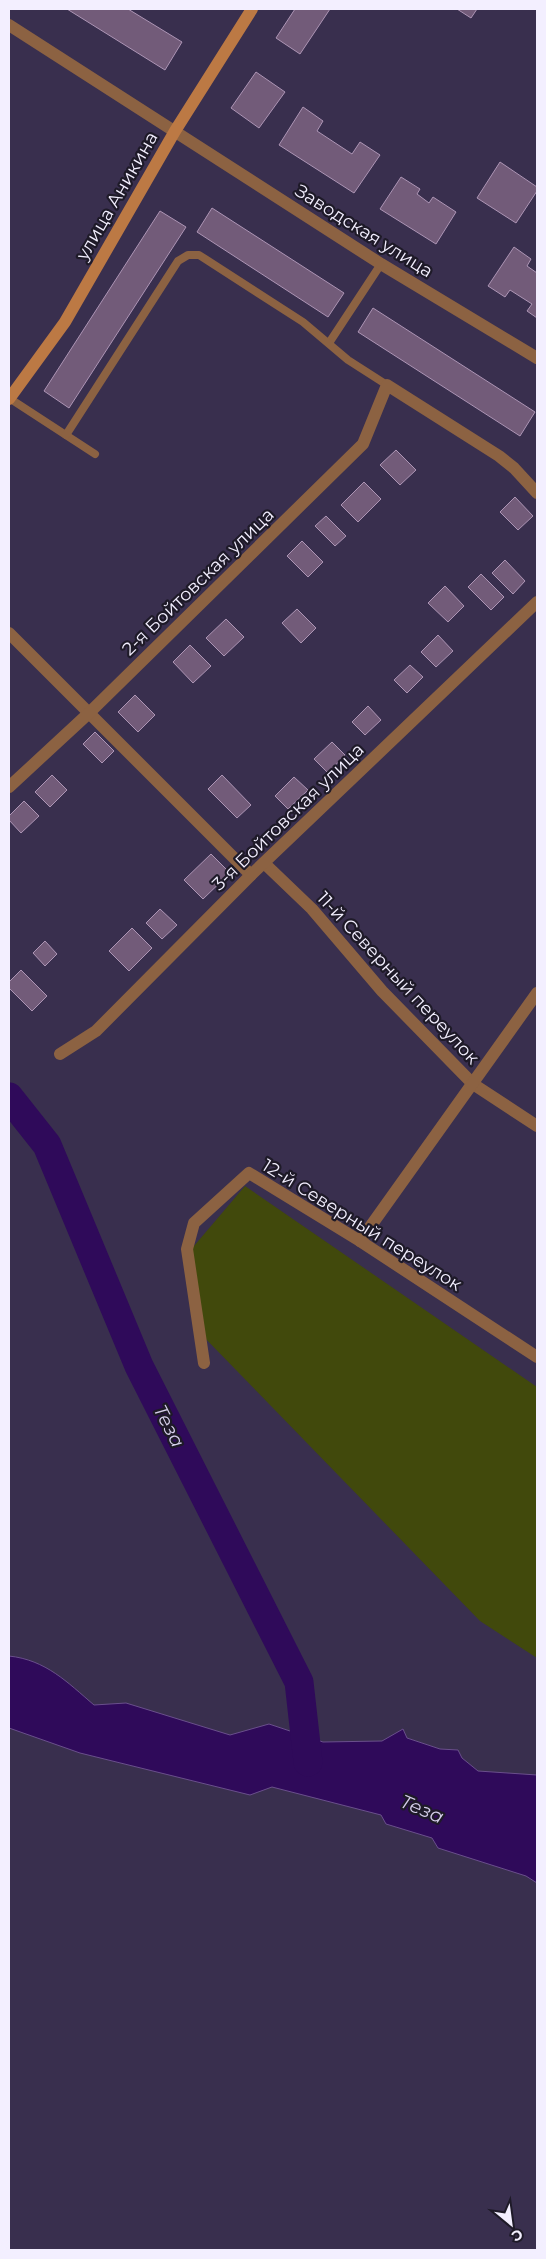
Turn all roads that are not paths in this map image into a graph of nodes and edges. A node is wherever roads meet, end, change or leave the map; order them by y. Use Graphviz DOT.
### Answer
graph roads {
  1 [pos="252,9"];
  2 [pos="9,25"];
  3 [pos="175,130"];
  4 [pos="381,264"];
  5 [pos="329,344"];
  6 [pos="537,358"];
  7 [pos="387,385"];
  8 [pos="9,399"];
  9 [pos="66,435"];
  10 [pos="96,454"];
  11 [pos="537,493"];
  12 [pos="537,602"];
  13 [pos="9,633"];
  14 [pos="89,713"];
  15 [pos="9,787"];
  16 [pos="264,863"];
  17 [pos="251,875"];
  18 [pos="537,993"];
  19 [pos="60,1054"];
  20 [pos="473,1084"];
  21 [pos="537,1126"];
  22 [pos="360,1241"];
  23 [pos="537,1356"];
  24 [pos="204,1363"];
  1 -- 3 [label="street, улица Аникина"];
  2 -- 3 [label="street, Заводская улица"];
  3 -- 4 [label="street, Заводская улица"];
  3 -- 8 [label="street, улица Аникина"];
  4 -- 5 [label="lane"];
  4 -- 6 [label="street, Заводская улица"];
  5 -- 7 [label="lane"];
  5 -- 9 [label="lane"];
  7 -- 11 [label="street"];
  7 -- 14 [label="street, 2-я Бойтовская улица"];
  8 -- 9 [label="lane"];
  9 -- 10 [label="lane"];
  12 -- 16 [label="street, 3-я Бойтовская улица"];
  13 -- 14 [label="street"];
  14 -- 15 [label="street, 2-я Бойтовская улица"];
  14 -- 17 [label="street"];
  16 -- 17 [label="street, 3-я Бойтовская улица"];
  16 -- 20 [label="street, 11-й Северный переулок"];
  17 -- 19 [label="street, 3-я Бойтовская улица"];
  18 -- 20 [label="street"];
  20 -- 21 [label="street, 11-й Северный переулок"];
  20 -- 22 [label="street"];
  22 -- 23 [label="street, 12-й Северный переулок"];
  22 -- 24 [label="street, 12-й Северный переулок"];
}
